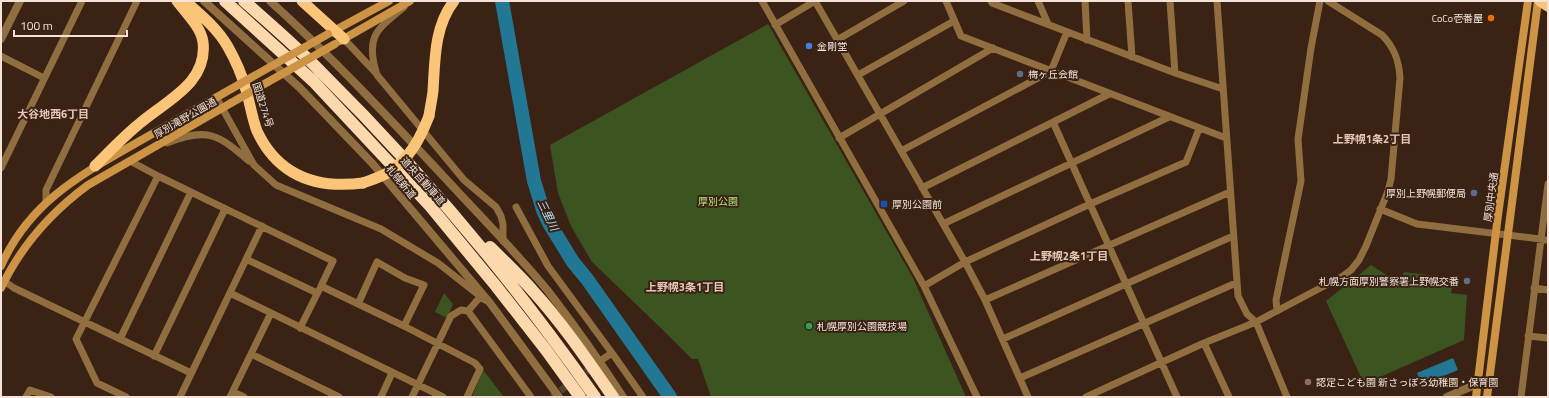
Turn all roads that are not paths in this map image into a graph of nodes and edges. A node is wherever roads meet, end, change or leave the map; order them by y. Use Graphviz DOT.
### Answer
graph roads {
  1 [pos="20,1"];
  2 [pos="82,1"];
  3 [pos="137,1"];
  4 [pos="177,1"];
  5 [pos="184,1"];
  6 [pos="204,1"];
  7 [pos="225,1"];
  8 [pos="244,1"];
  9 [pos="270,1"];
  10 [pos="302,1"];
  11 [pos="388,1"];
  12 [pos="411,1"];
  13 [pos="454,1"];
  14 [pos="762,1"];
  15 [pos="815,1"];
  16 [pos="904,1"];
  17 [pos="946,1"];
  18 [pos="991,1"];
  19 [pos="1038,1"];
  20 [pos="1085,1"];
  21 [pos="1128,1"];
  22 [pos="1170,1"];
  23 [pos="1216,1"];
  24 [pos="1320,1"];
  25 [pos="1328,1"];
  26 [pos="1528,1"];
  27 [pos="1539,1"];
  28 [pos="1548,6"];
  29 [pos="954,21"];
  30 [pos="1048,24"];
  31 [pos="776,26"];
  32 [pos="331,32"];
  33 [pos="1067,32"];
  34 [pos="1,39"];
  35 [pos="837,40"];
  36 [pos="1087,40"];
  37 [pos="340,41"];
  38 [pos="993,48"];
  39 [pos="1,56"];
  40 [pos="1132,57"];
  41 [pos="1051,71"];
  42 [pos="1175,74"];
  43 [pos="377,75"];
  44 [pos="858,75"];
  45 [pos="44,78"];
  46 [pos="1223,89"];
  47 [pos="1109,94"];
  48 [pos="216,97"];
  49 [pos="222,108"];
  50 [pos="880,114"];
  51 [pos="1169,117"];
  52 [pos="1053,122"];
  53 [pos="1199,129"];
  54 [pos="840,138"];
  55 [pos="1226,138"];
  56 [pos="154,148"];
  57 [pos="901,151"];
  58 [pos="130,161"];
  59 [pos="1072,163"];
  60 [pos="254,165"];
  61 [pos="95,166"];
  62 [pos="1,168"];
  63 [pos="158,176"];
  64 [pos="1548,184"];
  65 [pos="922,188"];
  66 [pos="1548,188"];
  67 [pos="191,192"];
  68 [pos="1230,192"];
  69 [pos="441,199"];
  70 [pos="46,202"];
  71 [pos="1090,204"];
  72 [pos="516,207"];
  73 [pos="225,209"];
  74 [pos="1380,209"];
  75 [pos="943,224"];
  76 [pos="262,226"];
  77 [pos="1496,233"];
  78 [pos="1507,234"];
  79 [pos="1233,236"];
  80 [pos="1544,239"];
  81 [pos="503,241"];
  82 [pos="1109,244"];
  83 [pos="246,259"];
  84 [pos="965,262"];
  85 [pos="1,266"];
  86 [pos="2,282"];
  87 [pos="1126,283"];
  88 [pos="1236,283"];
  89 [pos="321,286"];
  90 [pos="924,286"];
  91 [pos="1534,288"];
  92 [pos="1548,290"];
  93 [pos="230,293"];
  94 [pos="318,293"];
  95 [pos="480,297"];
  96 [pos="985,300"];
  97 [pos="490,303"];
  98 [pos="358,304"];
  99 [pos="468,311"];
  100 [pos="1277,311"];
  101 [pos="271,313"];
  102 [pos="84,321"];
  103 [pos="1256,322"];
  104 [pos="1144,324"];
  105 [pos="404,326"];
  106 [pos="300,328"];
  107 [pos="1528,336"];
  108 [pos="1548,338"];
  109 [pos="120,339"];
  110 [pos="1002,340"];
  111 [pos="1204,343"];
  112 [pos="437,344"];
  113 [pos="612,353"];
  114 [pos="251,354"];
  115 [pos="154,356"];
  116 [pos="603,359"];
  117 [pos="1162,362"];
  118 [pos="191,373"];
  119 [pos="392,373"];
  120 [pos="1020,378"];
  121 [pos="1477,384"];
  122 [pos="418,385"];
  123 [pos="1488,386"];
  124 [pos="231,394"];
  125 [pos="26,397"];
  126 [pos="51,397"];
  127 [pos="126,397"];
  128 [pos="180,397"];
  129 [pos="244,397"];
  130 [pos="339,397"];
  131 [pos="381,397"];
  132 [pos="412,397"];
  133 [pos="443,397"];
  134 [pos="467,397"];
  135 [pos="531,397"];
  136 [pos="559,397"];
  137 [pos="580,397"];
  138 [pos="595,397"];
  139 [pos="613,397"];
  140 [pos="623,397"];
  141 [pos="643,397"];
  142 [pos="977,397"];
  143 [pos="1028,397"];
  144 [pos="1086,397"];
  145 [pos="1177,397"];
  146 [pos="1229,397"];
  147 [pos="1287,397"];
  148 [pos="1447,397"];
  149 [pos="1476,397"];
  150 [pos="1487,397"];
  151 [pos="1521,397"];
  1 -- 34 [label="street"];
  2 -- 45 [label="street"];
  3 -- 70 [label="street"];
  4 -- 61 [label="highway"];
  5 -- 13 [label="highway, 国道274号, bridge"];
  6 -- 97 [label="street, 札幌新道"];
  7 -- 137 [label="highway, 道央自動車道"];
  8 -- 69 [label="highway, 道央自動車道"];
  9 -- 81 [label="street"];
  10 -- 32 [label="highway"];
  11 -- 32 [label="main road, 厚別滝野公園通"];
  12 -- 37 [label="main road, 厚別滝野公園通"];
  12 -- 43 [label="street"];
  14 -- 31 [label="street"];
  15 -- 31 [label="street"];
  15 -- 35 [label="street"];
  16 -- 35 [label="street"];
  17 -- 29 [label="street"];
  18 -- 30 [label="street"];
  19 -- 30 [label="street"];
  20 -- 36 [label="street"];
  21 -- 40 [label="street"];
  22 -- 42 [label="street"];
  23 -- 46 [label="street"];
  24 -- 100 [label="street"];
  25 -- 74 [label="street"];
  26 -- 77 [label="main road, 厚別中央通"];
  27 -- 28 [label="highway"];
  27 -- 78 [label="main road, 厚別中央通"];
  29 -- 38 [label="street"];
  29 -- 44 [label="street"];
  30 -- 33 [label="street"];
  31 -- 54 [label="street"];
  32 -- 37 [label="highway"];
  32 -- 48 [label="main road, 厚別滝野公園通, bridge"];
  33 -- 36 [label="street"];
  33 -- 41 [label="street"];
  35 -- 44 [label="street"];
  36 -- 40 [label="street"];
  37 -- 43 [label="street"];
  37 -- 49 [label="main road, 厚別滝野公園通, bridge"];
  38 -- 41 [label="street"];
  38 -- 50 [label="street"];
  39 -- 45 [label="street"];
  40 -- 42 [label="street"];
  41 -- 47 [label="street"];
  41 -- 57 [label="street"];
  42 -- 46 [label="street"];
  43 -- 81 [label="street"];
  44 -- 50 [label="street"];
  45 -- 62 [label="street"];
  46 -- 55 [label="street"];
  47 -- 51 [label="street"];
  47 -- 52 [label="street"];
  48 -- 49 [label="street"];
  48 -- 61 [label="main road, 厚別滝野公園通"];
  49 -- 56 [label="main road, 厚別滝野公園通"];
  49 -- 60 [label="street"];
  50 -- 54 [label="street"];
  50 -- 57 [label="street"];
  51 -- 53 [label="street"];
  51 -- 59 [label="street"];
  52 -- 59 [label="street"];
  52 -- 65 [label="street"];
  53 -- 55 [label="street"];
  53 -- 71 [label="street"];
  54 -- 90 [label="street"];
  55 -- 68 [label="street"];
  56 -- 58 [label="main road, 厚別滝野公園通"];
  56 -- 60 [label="street"];
  57 -- 65 [label="street"];
  58 -- 63 [label="street"];
  58 -- 86 [label="main road, 厚別滝野公園通"];
  59 -- 71 [label="street"];
  59 -- 75 [label="street"];
  60 -- 95 [label="street"];
  61 -- 70 [label="main road, 厚別滝野公園通"];
  63 -- 67 [label="street"];
  63 -- 102 [label="street"];
  64 -- 66 [label="street"];
  65 -- 75 [label="street"];
  66 -- 80 [label="street"];
  67 -- 73 [label="street"];
  67 -- 109 [label="street"];
  68 -- 79 [label="street"];
  68 -- 82 [label="street"];
  69 -- 138 [label="highway, 道央自動車道"];
  69 -- 139 [label="highway"];
  70 -- 85 [label="main road, 厚別滝野公園通"];
  71 -- 82 [label="street"];
  71 -- 84 [label="street"];
  72 -- 113 [label="street"];
  73 -- 76 [label="street"];
  73 -- 115 [label="street"];
  74 -- 77 [label="street"];
  74 -- 100 [label="street"];
  75 -- 84 [label="street"];
  76 -- 83 [label="street"];
  76 -- 89 [label="street"];
  77 -- 78 [label="street"];
  77 -- 121 [label="main road, 厚別中央通"];
  78 -- 80 [label="street"];
  78 -- 123 [label="main road, 厚別中央通"];
  79 -- 87 [label="street"];
  79 -- 88 [label="street"];
  80 -- 91 [label="street"];
  81 -- 140 [label="street"];
  82 -- 87 [label="street"];
  82 -- 96 [label="street"];
  83 -- 93 [label="street"];
  83 -- 94 [label="street"];
  84 -- 90 [label="street"];
  84 -- 96 [label="street"];
  86 -- 102 [label="street"];
  87 -- 104 [label="street"];
  87 -- 110 [label="street"];
  88 -- 103 [label="street"];
  88 -- 104 [label="street"];
  89 -- 94 [label="street"];
  89 -- 98 [label="street"];
  90 -- 142 [label="street"];
  91 -- 92 [label="street"];
  91 -- 107 [label="street"];
  93 -- 101 [label="street"];
  93 -- 118 [label="street"];
  94 -- 106 [label="street"];
  95 -- 97 [label="street"];
  95 -- 99 [label="street"];
  96 -- 110 [label="street"];
  97 -- 136 [label="street, 札幌新道"];
  98 -- 105 [label="street"];
  98 -- 105 [label="street"];
  99 -- 112 [label="street"];
  99 -- 135 [label="street"];
  100 -- 103 [label="street"];
  101 -- 106 [label="street"];
  101 -- 114 [label="street"];
  102 -- 109 [label="street"];
  102 -- 127 [label="street"];
  103 -- 111 [label="street"];
  103 -- 147 [label="street"];
  104 -- 117 [label="street"];
  104 -- 120 [label="street"];
  105 -- 112 [label="street"];
  106 -- 119 [label="street"];
  107 -- 108 [label="street"];
  107 -- 151 [label="street"];
  109 -- 115 [label="street"];
  110 -- 120 [label="street"];
  111 -- 117 [label="street"];
  111 -- 146 [label="street"];
  112 -- 122 [label="street"];
  112 -- 134 [label="street"];
  113 -- 116 [label="street"];
  113 -- 141 [label="street"];
  114 -- 124 [label="street"];
  114 -- 130 [label="street"];
  115 -- 118 [label="street"];
  117 -- 144 [label="street"];
  117 -- 145 [label="street"];
  118 -- 128 [label="street"];
  119 -- 122 [label="street"];
  119 -- 131 [label="street"];
  120 -- 143 [label="street"];
  121 -- 123 [label="street"];
  121 -- 148 [label="street"];
  121 -- 149 [label="main road, 厚別中央通"];
  122 -- 132 [label="street"];
  122 -- 133 [label="street"];
  123 -- 150 [label="main road, 厚別中央通"];
  124 -- 129 [label="street"];
  125 -- 126 [label="street"];
}
